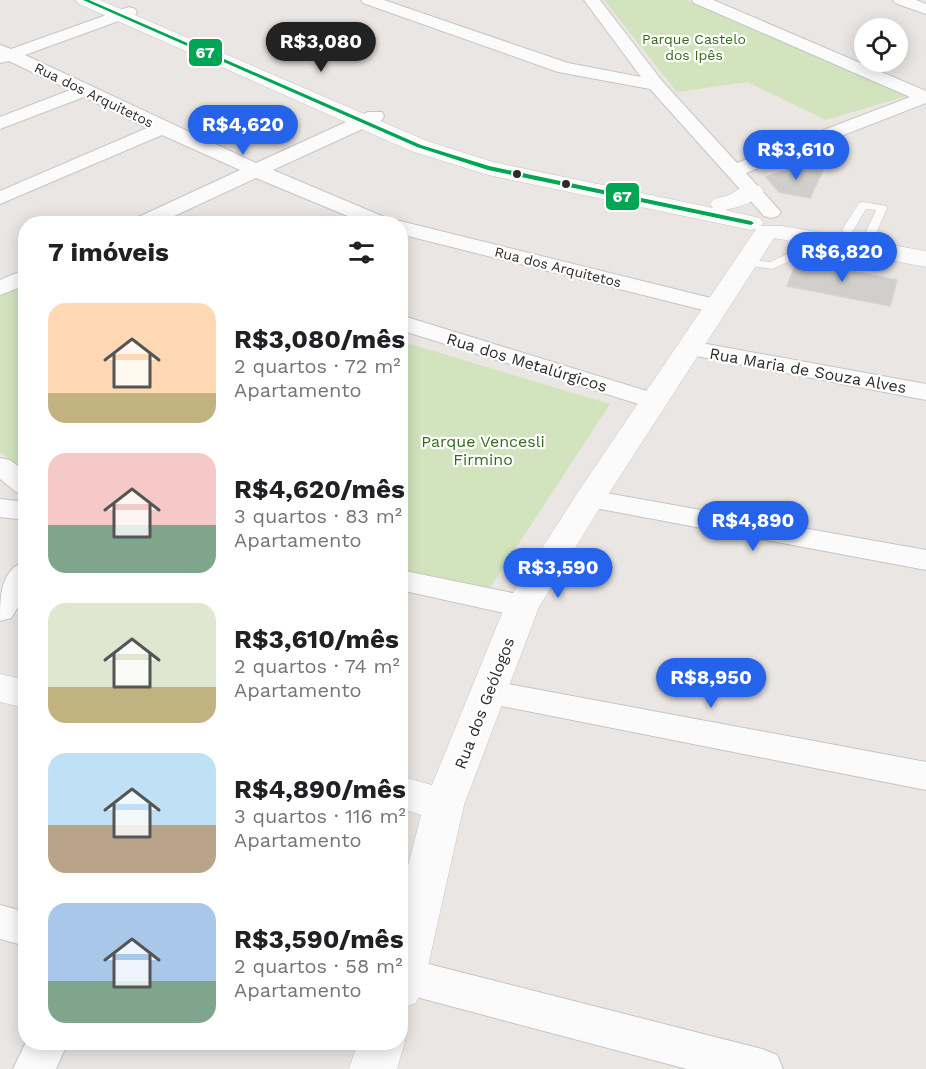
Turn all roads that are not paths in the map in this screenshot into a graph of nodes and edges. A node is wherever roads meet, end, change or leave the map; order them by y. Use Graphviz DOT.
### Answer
graph roads {
  1 [pos="85,0"];
  2 [pos="100,0"];
  3 [pos="369,0"];
  4 [pos="592,0"];
  5 [pos="700,0"];
  6 [pos="901,0"];
  7 [pos="926,9"];
  8 [pos="125,14"];
  9 [pos="4,55"];
  10 [pos="656,85"];
  11 [pos="85,91"];
  12 [pos="926,97"];
  13 [pos="368,119"];
  14 [pos="0,123"];
  15 [pos="162,128"];
  16 [pos="257,171"];
  17 [pos="733,171"];
  18 [pos="0,198"];
  19 [pos="157,216"];
  20 [pos="368,216"];
  21 [pos="767,217"];
  22 [pos="408,229"];
  23 [pos="918,250"];
  24 [pos="745,262"];
  25 [pos="862,265"];
  26 [pos="18,280"];
  27 [pos="0,288"];
  28 [pos="715,306"];
  29 [pos="408,324"];
  30 [pos="690,348"];
  31 [pos="926,392"];
  32 [pos="654,401"];
  33 [pos="0,466"];
  34 [pos="18,480"];
  35 [pos="589,499"];
  36 [pos="0,508"];
  37 [pos="18,510"];
  38 [pos="926,560"];
  39 [pos="408,582"];
  40 [pos="522,606"];
  41 [pos="0,688"];
  42 [pos="18,692"];
  43 [pos="487,692"];
  44 [pos="926,776"];
  45 [pos="408,794"];
  46 [pos="444,805"];
  47 [pos="0,922"];
  48 [pos="18,927"];
  49 [pos="408,960"];
  50 [pos="408,983"];
  51 [pos="44,1050"];
  52 [pos="379,1050"];
  53 [pos="34,1069"];
  54 [pos="373,1069"];
  55 [pos="762,1069"];
  1 -- 8 [label="street"];
  2 -- 8 [label="street"];
  3 -- 10 [label="street"];
  4 -- 10 [label="street"];
  5 -- 12 [label="street"];
  6 -- 7 [label="street"];
  8 -- 9 [label="street"];
  8 -- 13 [label="street"];
  9 -- 11 [label="street, Rua dos Arquitetos"];
  10 -- 17 [label="street"];
  11 -- 14 [label="street"];
  11 -- 15 [label="street, Rua dos Arquitetos"];
  12 -- 17 [label="street"];
  13 -- 16 [label="street"];
  13 -- 21 [label="street"];
  13 -- 21 [label="street"];
  15 -- 16 [label="street, Rua dos Arquitetos"];
  15 -- 18 [label="street"];
  16 -- 19 [label="street"];
  16 -- 20 [label="street, Rua dos Arquitetos"];
  17 -- 21 [label="street"];
  21 -- 23 [label="street"];
  21 -- 23 [label="street"];
  21 -- 24 [label="street, Rua dos Geólogos"];
  22 -- 28 [label="street, Rua dos Arquitetos"];
  24 -- 25 [label="lane"];
  24 -- 28 [label="street, Rua dos Geólogos"];
  26 -- 27 [label="street"];
  28 -- 30 [label="street, Rua dos Geólogos"];
  29 -- 32 [label="street, Rua dos Metalúrgicos"];
  30 -- 31 [label="street, Rua Maria de Souza Alves"];
  30 -- 32 [label="street, Rua dos Geólogos"];
  32 -- 35 [label="street, Rua dos Geólogos"];
  33 -- 34 [label="street"];
  35 -- 38 [label="street"];
  35 -- 40 [label="street, Rua dos Geólogos"];
  36 -- 37 [label="street"];
  39 -- 40 [label="street"];
  40 -- 43 [label="street, Rua dos Geólogos"];
  41 -- 42 [label="street"];
  43 -- 44 [label="street"];
  43 -- 46 [label="street, Rua dos Geólogos"];
  45 -- 46 [label="street"];
  46 -- 49 [label="street, Rua dos Geólogos"];
  47 -- 48 [label="street"];
  50 -- 55 [label="street"];
  51 -- 53 [label="street"];
  52 -- 54 [label="street"];
}
